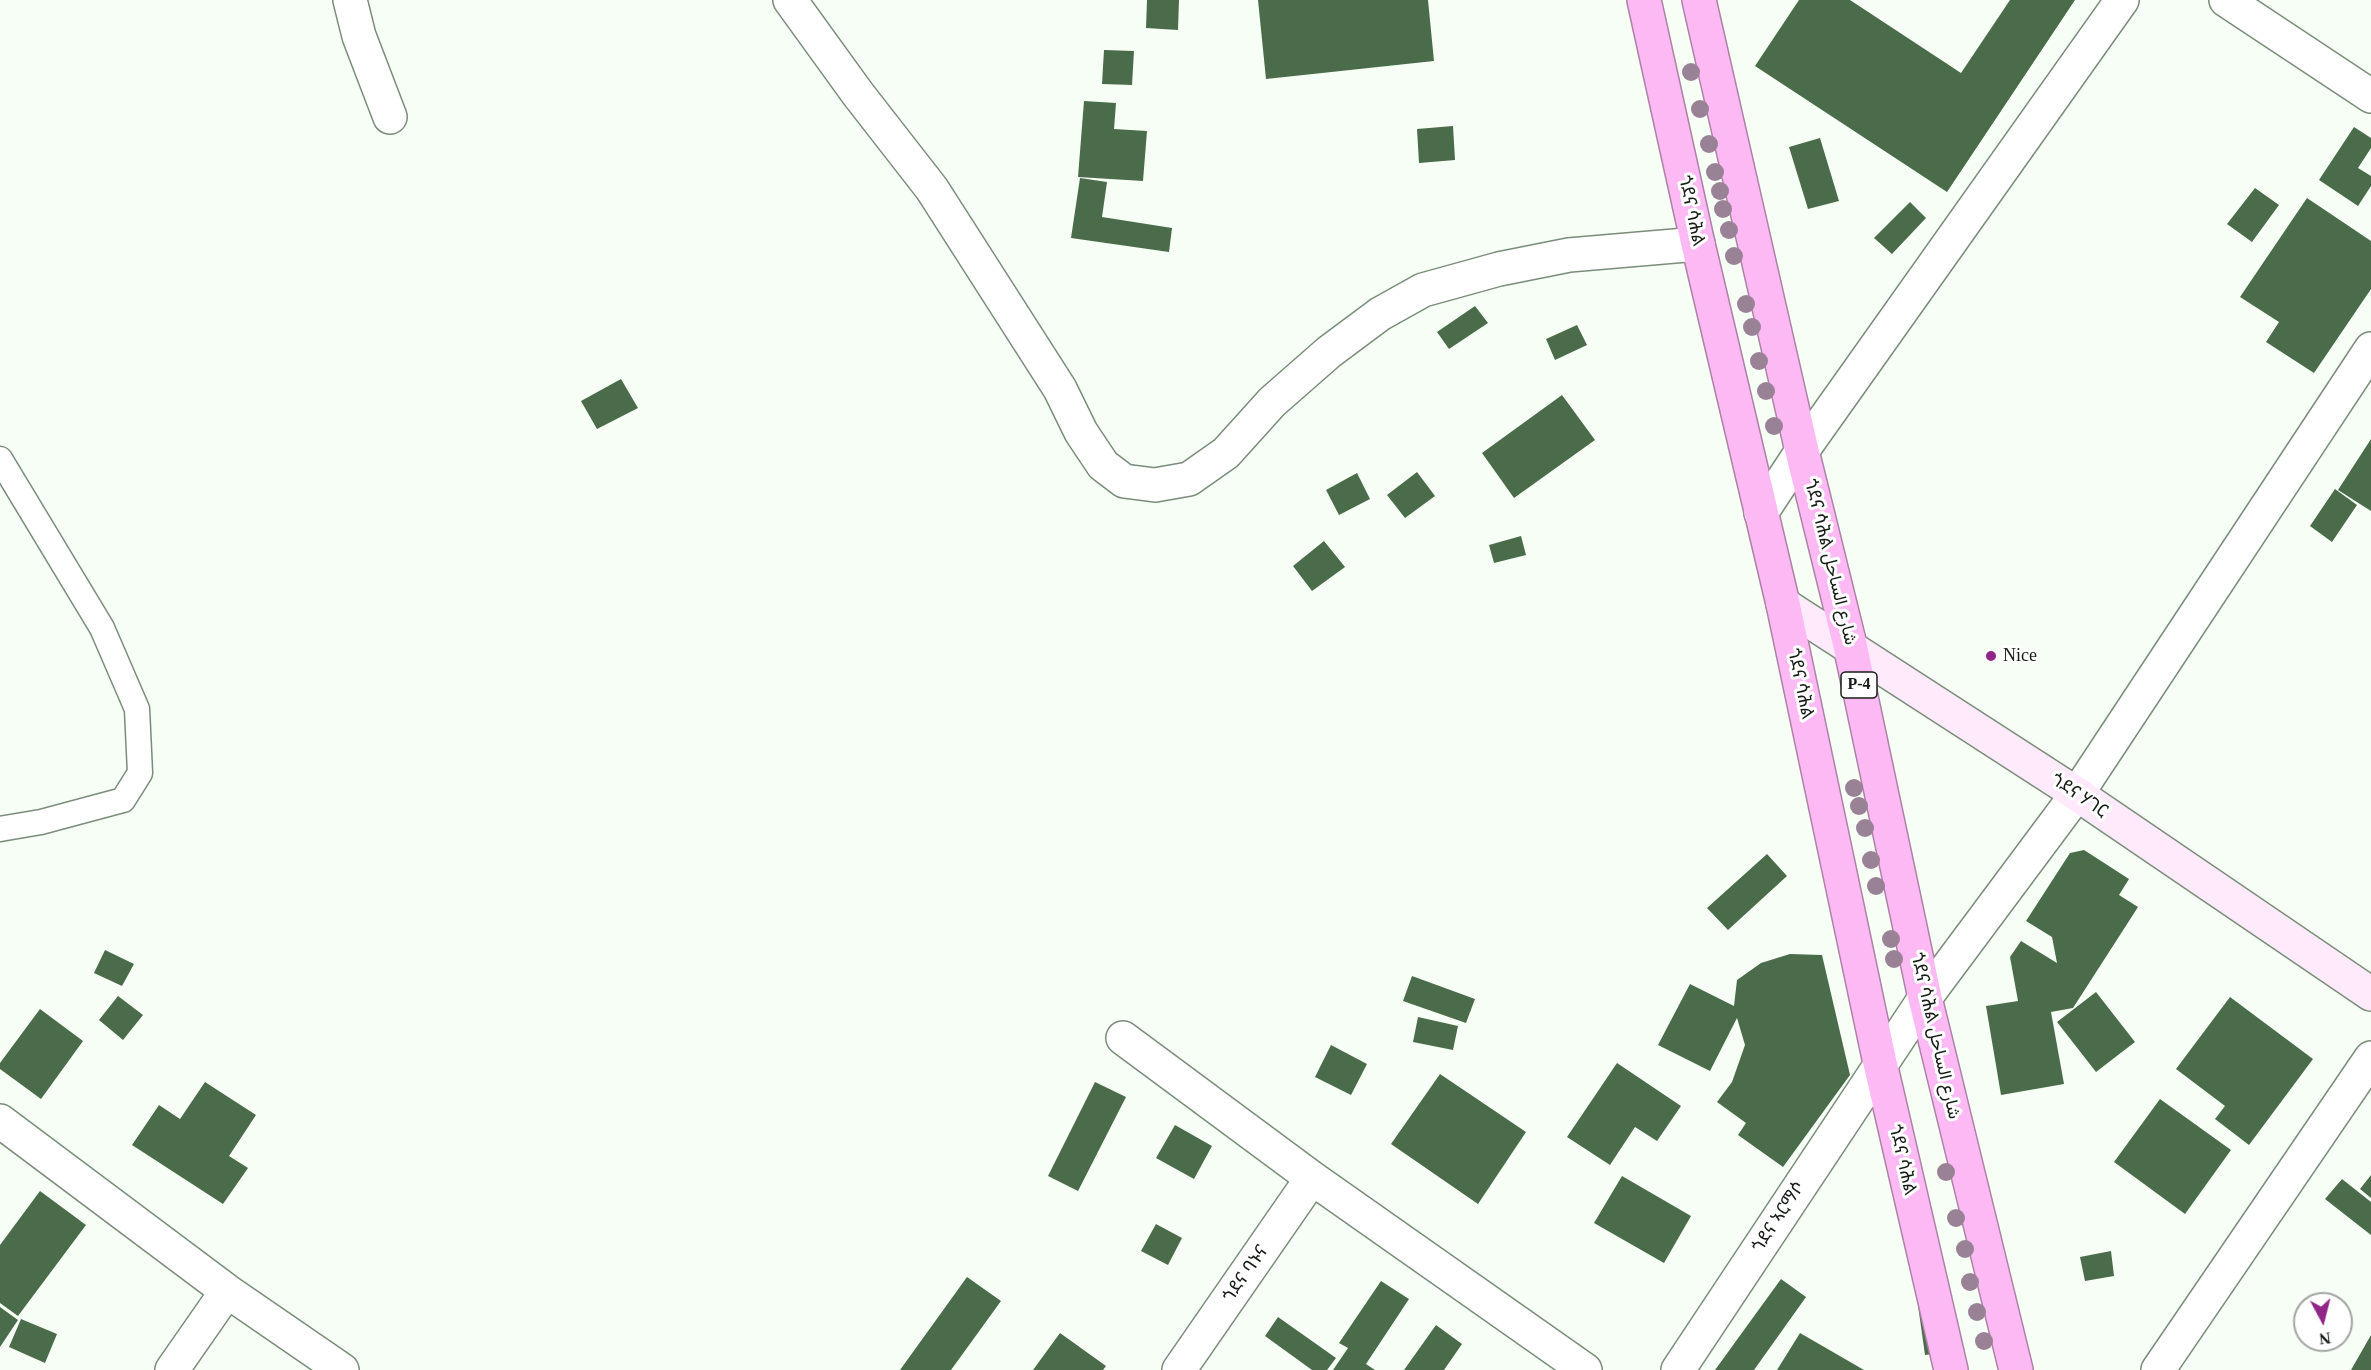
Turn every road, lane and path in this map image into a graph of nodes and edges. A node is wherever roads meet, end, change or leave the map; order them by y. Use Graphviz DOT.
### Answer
graph roads {
  1 [pos="350,0"];
  2 [pos="790,0"];
  3 [pos="1699,0"];
  4 [pos="2122,0"];
  5 [pos="2226,0"];
  6 [pos="1647,2"];
  7 [pos="2371,96"];
  8 [pos="390,117"];
  9 [pos="1698,244"];
  10 [pos="2371,349"];
  11 [pos="1802,451"];
  12 [pos="0,459"];
  13 [pos="1761,513"];
  14 [pos="1783,603"];
  15 [pos="1850,645"];
  16 [pos="2077,794"];
  17 [pos="0,829"];
  18 [pos="2371,994"];
  19 [pos="1925,998"];
  20 [pos="1123,1038"];
  21 [pos="2371,1058"];
  22 [pos="1880,1063"];
  23 [pos="0,1121"];
  24 [pos="1312,1178"];
  25 [pos="227,1291"];
  26 [pos="171,1370"];
  27 [pos="342,1370"];
  28 [pos="1179,1370"];
  29 [pos="1585,1370"];
  30 [pos="1678,1370"];
  31 [pos="1951,1370"];
  32 [pos="2016,1370"];
  33 [pos="2158,1370"];
  1 -- 8 [label="street"];
  2 -- 9 [label="street"];
  3 -- 11 [label="highway, ጎደና ሳሕል شارع الساحل / P-4"];
  4 -- 11 [label="street"];
  5 -- 7 [label="street"];
  6 -- 9 [label="highway, ጎደና ሳሕል"];
  9 -- 13 [label="highway, ጎደና ሳሕል"];
  10 -- 16 [label="street, ጎደና ኣርማሶ"];
  11 -- 13 [label="street"];
  11 -- 15 [label="highway, ጎደና ሳሕል شارع الساحل / P-4"];
  12 -- 17 [label="lane"];
  13 -- 14 [label="highway, ጎደና ሳሕል"];
  14 -- 15 [label="street, ጎደና ሃገር"];
  14 -- 22 [label="highway, ጎደና ሳሕል"];
  15 -- 16 [label="street, ጎደና ሃገር"];
  15 -- 19 [label="highway, ጎደና ሳሕል شارع الساحل / P-4"];
  16 -- 18 [label="street, ጎደና ሃገር"];
  16 -- 19 [label="street, ጎደና ኣርማሶ"];
  19 -- 22 [label="street, ጎደና ኣርማሶ"];
  19 -- 32 [label="highway, ጎደና ሳሕል شارع الساحل / P-4"];
  20 -- 24 [label="street"];
  21 -- 33 [label="street"];
  22 -- 30 [label="street, ጎደና ኣርማሶ"];
  22 -- 31 [label="highway, ጎደና ሳሕል"];
  23 -- 25 [label="street"];
  24 -- 28 [label="street, ጎደና ባኑና"];
  24 -- 29 [label="street"];
  25 -- 26 [label="street"];
  25 -- 27 [label="street"];
}
